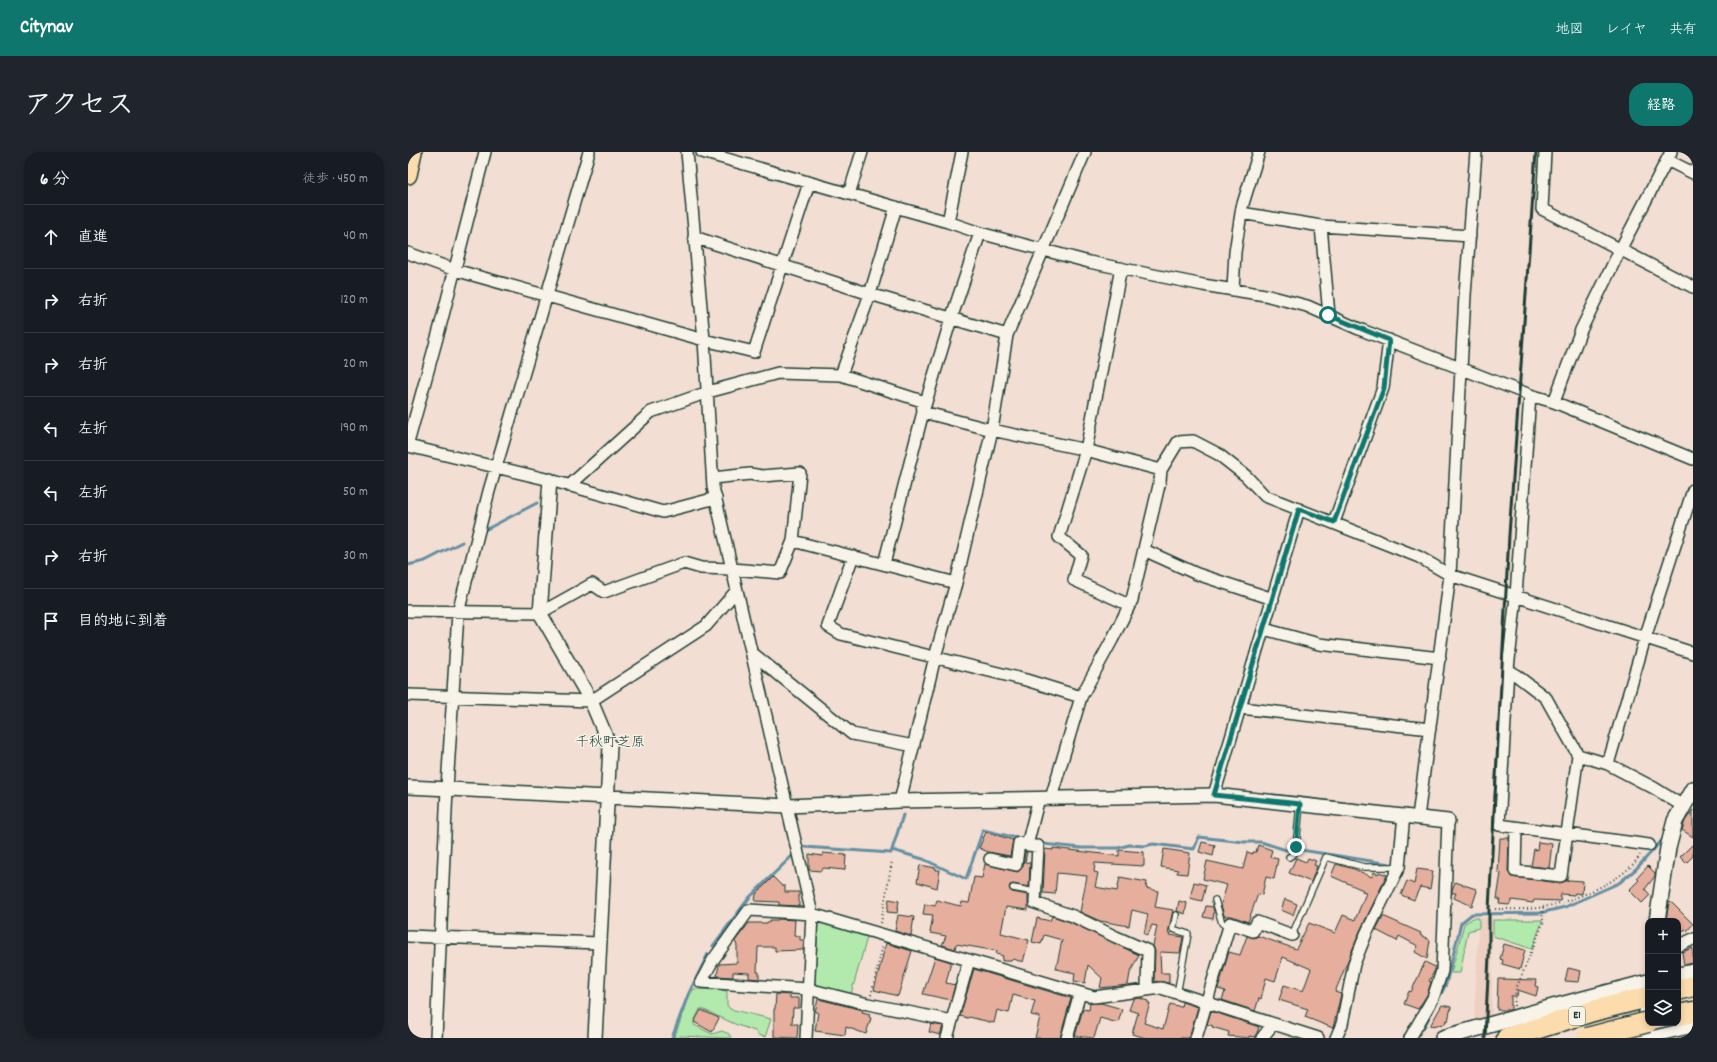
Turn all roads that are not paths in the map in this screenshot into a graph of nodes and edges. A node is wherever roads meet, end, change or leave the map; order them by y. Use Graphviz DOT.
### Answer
graph roads {
  1 [pos="413,152"];
  2 [pos="485,152"];
  3 [pos="589,152"];
  4 [pos="687,152"];
  5 [pos="702,152"];
  6 [pos="862,152"];
  7 [pos="962,152"];
  8 [pos="1085,152"];
  9 [pos="1259,152"];
  10 [pos="1476,152"];
  11 [pos="1545,152"];
  12 [pos="1669,156"];
  13 [pos="1693,173"];
  14 [pos="408,175"];
  15 [pos="809,183"];
  16 [pos="849,194"];
  17 [pos="896,207"];
  18 [pos="1241,213"];
  19 [pos="948,222"];
  20 [pos="1321,226"];
  21 [pos="980,232"];
  22 [pos="1470,236"];
  23 [pos="694,237"];
  24 [pos="1042,250"];
  25 [pos="1620,250"];
  26 [pos="408,253"];
  27 [pos="783,266"];
  28 [pos="1121,268"];
  29 [pos="455,270"];
  30 [pos="1693,288"];
  31 [pos="1233,290"];
  32 [pos="870,294"];
  33 [pos="545,295"];
  34 [pos="1328,315"];
  35 [pos="951,319"];
  36 [pos="1007,335"];
  37 [pos="704,340"];
  38 [pos="1389,340"];
  39 [pos="1460,368"];
  40 [pos="841,375"];
  41 [pos="708,392"];
  42 [pos="1530,395"];
  43 [pos="1554,402"];
  44 [pos="924,412"];
  45 [pos="992,430"];
  46 [pos="408,443"];
  47 [pos="408,446"];
  48 [pos="1086,450"];
  49 [pos="1693,459"];
  50 [pos="496,467"];
  51 [pos="1161,470"];
  52 [pos="712,478"];
  53 [pos="550,480"];
  54 [pos="569,486"];
  55 [pos="1693,490"];
  56 [pos="716,498"];
  57 [pos="1299,509"];
  58 [pos="1334,522"];
  59 [pos="793,541"];
  60 [pos="1144,550"];
  61 [pos="853,556"];
  62 [pos="884,564"];
  63 [pos="732,569"];
  64 [pos="1450,575"];
  65 [pos="956,583"];
  66 [pos="737,590"];
  67 [pos="1516,596"];
  68 [pos="1273,599"];
  69 [pos="1129,605"];
  70 [pos="408,611"];
  71 [pos="458,613"];
  72 [pos="540,613"];
  73 [pos="1264,628"];
  74 [pos="1645,638"];
  75 [pos="751,652"];
  76 [pos="1693,654"];
  77 [pos="936,657"];
  78 [pos="1440,658"];
  79 [pos="1508,669"];
  80 [pos="408,695"];
  81 [pos="453,697"];
  82 [pos="1081,697"];
  83 [pos="591,701"];
  84 [pos="1240,708"];
  85 [pos="1430,729"];
  86 [pos="914,746"];
  87 [pos="1578,755"];
  88 [pos="1608,764"];
  89 [pos="408,787"];
  90 [pos="447,788"];
  91 [pos="1693,789"];
  92 [pos="1214,795"];
  93 [pos="607,797"];
  94 [pos="1045,798"];
  95 [pos="900,801"];
  96 [pos="1300,804"];
  97 [pos="788,806"];
  98 [pos="1683,806"];
  99 [pos="1404,815"];
  100 [pos="1418,817"];
  101 [pos="1448,821"];
  102 [pos="1516,828"];
  103 [pos="1567,835"];
  104 [pos="1027,845"];
  105 [pos="1649,845"];
  106 [pos="1291,855"];
  107 [pos="990,859"];
  108 [pos="1399,867"];
  109 [pos="1013,888"];
  110 [pos="1035,892"];
  111 [pos="1215,900"];
  112 [pos="812,914"];
  113 [pos="1176,915"];
  114 [pos="1657,918"];
  115 [pos="1229,927"];
  116 [pos="1292,935"];
  117 [pos="408,936"];
  118 [pos="440,937"];
  119 [pos="1693,939"];
  120 [pos="599,943"];
  121 [pos="1681,945"];
  122 [pos="969,960"];
  123 [pos="1693,972"];
  124 [pos="1681,974"];
  125 [pos="1645,983"];
  126 [pos="1693,986"];
  127 [pos="808,989"];
  128 [pos="1681,989"];
  129 [pos="1148,990"];
  130 [pos="1080,993"];
  131 [pos="1177,994"];
  132 [pos="1645,998"];
  133 [pos="1206,1002"];
  134 [pos="1645,1012"];
  135 [pos="1693,1012"];
  136 [pos="1681,1014"];
  137 [pos="952,1021"];
  138 [pos="1645,1023"];
  139 [pos="1274,1024"];
  140 [pos="1693,1027"];
  141 [pos="436,1038"];
  142 [pos="595,1038"];
  143 [pos="806,1038"];
  144 [pos="947,1038"];
  145 [pos="1067,1038"];
  146 [pos="1196,1038"];
  147 [pos="1262,1038"];
  148 [pos="1318,1038"];
  149 [pos="1336,1038"];
  150 [pos="1410,1038"];
  151 [pos="1443,1038"];
  152 [pos="1507,1038"];
  153 [pos="1587,1038"];
  154 [pos="1638,1038"];
  155 [pos="1646,1038"];
  1 -- 14 [label="main road"];
  2 -- 29 [label="street"];
  3 -- 33 [label="street"];
  4 -- 23 [label="street"];
  5 -- 15 [label="street"];
  6 -- 16 [label="street"];
  7 -- 19 [label="street"];
  8 -- 24 [label="street"];
  9 -- 18 [label="street"];
  10 -- 22 [label="street"];
  11 -- 25 [label="street"];
  12 -- 13 [label="street"];
  12 -- 25 [label="street"];
  15 -- 16 [label="street"];
  15 -- 27 [label="street"];
  16 -- 17 [label="street"];
  17 -- 19 [label="street"];
  17 -- 32 [label="street"];
  18 -- 20 [label="street"];
  18 -- 31 [label="street"];
  19 -- 21 [label="street"];
  20 -- 22 [label="street"];
  20 -- 34 [label="street"];
  21 -- 24 [label="street"];
  21 -- 35 [label="street"];
  22 -- 39 [label="street"];
  23 -- 27 [label="street"];
  23 -- 37 [label="street"];
  24 -- 28 [label="street"];
  24 -- 36 [label="street"];
  25 -- 30 [label="street"];
  25 -- 43 [label="street"];
  26 -- 29 [label="street"];
  27 -- 32 [label="street"];
  27 -- 37 [label="street"];
  28 -- 31 [label="street"];
  28 -- 48 [label="street"];
  29 -- 33 [label="street"];
  29 -- 46 [label="street"];
  31 -- 34 [label="street"];
  32 -- 35 [label="street"];
  32 -- 40 [label="street"];
  33 -- 37 [label="street"];
  33 -- 50 [label="street"];
  34 -- 38 [label="street"];
  35 -- 36 [label="street"];
  35 -- 44 [label="street"];
  36 -- 45 [label="street"];
  37 -- 41 [label="street"];
  38 -- 39 [label="street"];
  38 -- 58 [label="street"];
  39 -- 42 [label="street"];
  39 -- 64 [label="street"];
  40 -- 41 [label="street"];
  40 -- 44 [label="street"];
  41 -- 52 [label="street"];
  41 -- 54 [label="street"];
  42 -- 43 [label="street"];
  42 -- 67 [label="street"];
  43 -- 49 [label="street"];
  44 -- 45 [label="street"];
  44 -- 62 [label="street"];
  45 -- 48 [label="street"];
  45 -- 65 [label="street"];
  47 -- 50 [label="street"];
  48 -- 51 [label="street"];
  48 -- 69 [label="street"];
  50 -- 53 [label="street"];
  50 -- 71 [label="street"];
  51 -- 57 [label="street"];
  51 -- 60 [label="street"];
  52 -- 56 [label="street"];
  52 -- 59 [label="street"];
  53 -- 54 [label="street"];
  53 -- 72 [label="street"];
  54 -- 56 [label="street"];
  55 -- 74 [label="street"];
  56 -- 63 [label="street"];
  57 -- 58 [label="street"];
  57 -- 68 [label="street"];
  58 -- 64 [label="street"];
  59 -- 61 [label="street"];
  59 -- 63 [label="street"];
  60 -- 68 [label="street"];
  60 -- 69 [label="street"];
  61 -- 62 [label="street"];
  61 -- 77 [label="street"];
  62 -- 65 [label="street"];
  63 -- 66 [label="street"];
  63 -- 72 [label="street"];
  64 -- 67 [label="street"];
  64 -- 78 [label="street"];
  65 -- 77 [label="street"];
  66 -- 75 [label="street"];
  66 -- 83 [label="street"];
  67 -- 74 [label="street"];
  67 -- 79 [label="street"];
  68 -- 73 [label="street"];
  69 -- 82 [label="street"];
  70 -- 71 [label="street"];
  71 -- 72 [label="street"];
  71 -- 81 [label="street"];
  72 -- 83 [label="street"];
  73 -- 78 [label="street"];
  73 -- 84 [label="street"];
  74 -- 76 [label="street"];
  74 -- 88 [label="street"];
  75 -- 86 [label="street"];
  75 -- 97 [label="street"];
  77 -- 82 [label="street"];
  77 -- 86 [label="street"];
  78 -- 85 [label="street"];
  79 -- 87 [label="street"];
  79 -- 102 [label="street"];
  80 -- 81 [label="street"];
  81 -- 83 [label="street"];
  81 -- 90 [label="street"];
  82 -- 94 [label="street"];
  83 -- 93 [label="street"];
  84 -- 85 [label="street"];
  84 -- 92 [label="street"];
  85 -- 100 [label="street"];
  86 -- 95 [label="street"];
  87 -- 88 [label="street"];
  87 -- 103 [label="street"];
  88 -- 98 [label="street"];
  89 -- 90 [label="street"];
  90 -- 93 [label="street"];
  90 -- 118 [label="street"];
  91 -- 98 [label="main road"];
  92 -- 94 [label="street"];
  92 -- 96 [label="street"];
  93 -- 97 [label="street"];
  93 -- 120 [label="street"];
  94 -- 95 [label="street"];
  94 -- 104 [label="street"];
  95 -- 97 [label="street"];
  96 -- 99 [label="street"];
  96 -- 106 [label="lane"];
  97 -- 112 [label="street"];
  98 -- 114 [label="main road"];
  99 -- 100 [label="street"];
  99 -- 108 [label="street"];
  100 -- 101 [label="street"];
  101 -- 150 [label="street"];
  102 -- 103 [label="street"];
  102 -- 103 [label="street"];
  103 -- 105 [label="street"];
  104 -- 107 [label="street"];
  104 -- 110 [label="street"];
  108 -- 116 [label="lane"];
  108 -- 149 [label="street"];
  109 -- 110 [label="lane"];
  110 -- 129 [label="street"];
  111 -- 115 [label="lane"];
  112 -- 122 [label="street"];
  112 -- 127 [label="street"];
  112 -- 127 [label="street"];
  113 -- 131 [label="lane"];
  115 -- 116 [label="street"];
  115 -- 133 [label="street"];
  117 -- 118 [label="street"];
  118 -- 120 [label="street"];
  118 -- 141 [label="street"];
  119 -- 121 [label="street"];
  120 -- 142 [label="street"];
  122 -- 130 [label="street"];
  122 -- 137 [label="street"];
  123 -- 124 [label="main road"];
  125 -- 151 [label="main road"];
  126 -- 128 [label="highway"];
  127 -- 137 [label="street"];
  127 -- 143 [label="street"];
  129 -- 130 [label="street"];
  129 -- 131 [label="street"];
  130 -- 145 [label="street"];
  131 -- 133 [label="street"];
  132 -- 152 [label="highway, E1"];
  133 -- 139 [label="street"];
  133 -- 146 [label="street"];
  134 -- 154 [label="street"];
  135 -- 136 [label="highway"];
  137 -- 144 [label="street"];
  138 -- 153 [label="highway, E1, bridge"];
  139 -- 147 [label="street"];
  139 -- 148 [label="street"];
  140 -- 155 [label="street"];
}
